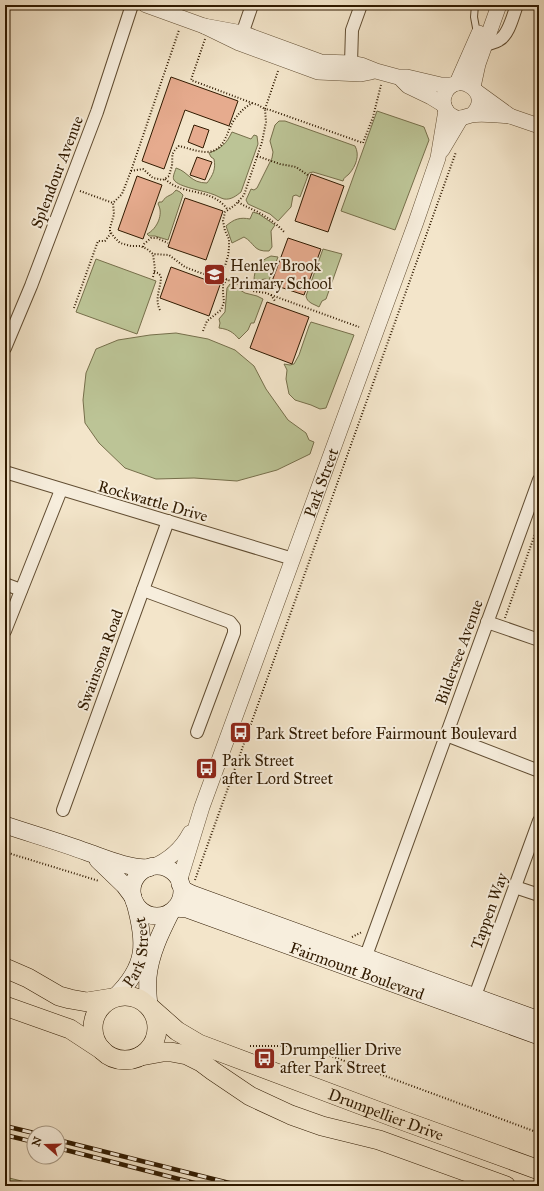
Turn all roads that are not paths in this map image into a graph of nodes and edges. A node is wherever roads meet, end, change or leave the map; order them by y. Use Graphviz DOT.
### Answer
graph roads {
  1 [pos="132,5"];
  2 [pos="146,5"];
  3 [pos="252,5"];
  4 [pos="361,5"];
  5 [pos="475,5"];
  6 [pos="490,5"];
  7 [pos="500,5"];
  8 [pos="517,5"];
  9 [pos="240,38"];
  10 [pos="481,42"];
  11 [pos="351,63"];
  12 [pos="379,77"];
  13 [pos="398,77"];
  14 [pos="454,84"];
  15 [pos="475,90"];
  16 [pos="445,108"];
  17 [pos="510,116"];
  18 [pos="467,117"];
  19 [pos="539,126"];
  20 [pos="438,158"];
  21 [pos="5,348"];
  22 [pos="5,472"];
  23 [pos="536,478"];
  24 [pos="61,490"];
  25 [pos="534,511"];
  26 [pos="168,521"];
  27 [pos="293,558"];
  28 [pos="5,584"];
  29 [pos="21,590"];
  30 [pos="143,590"];
  31 [pos="487,622"];
  32 [pos="5,631"];
  33 [pos="539,640"];
  34 [pos="197,732"];
  35 [pos="446,735"];
  36 [pos="539,771"];
  37 [pos="202,807"];
  38 [pos="63,810"];
  39 [pos="539,821"];
  40 [pos="5,826"];
  41 [pos="87,851"];
  42 [pos="150,868"];
  43 [pos="185,883"];
  44 [pos="515,887"];
  45 [pos="539,895"];
  46 [pos="134,900"];
  47 [pos="173,910"];
  48 [pos="363,964"];
  49 [pos="5,968"];
  50 [pos="114,998"];
  51 [pos="473,1004"];
  52 [pos="5,1006"];
  53 [pos="150,1007"];
  54 [pos="539,1020"];
  55 [pos="539,1036"];
  56 [pos="106,1053"];
  57 [pos="140,1056"];
  58 [pos="539,1170"];
  59 [pos="506,1186"];
  1 -- 21 [label="street, Splendour Avenue"];
  2 -- 9 [label="street"];
  3 -- 9 [label="street"];
  4 -- 11 [label="street"];
  5 -- 10 [label="lane"];
  6 -- 10 [label="street"];
  7 -- 10 [label="street"];
  8 -- 10 [label="street"];
  9 -- 11 [label="street"];
  9 -- 12 [label="street"];
  10 -- 14 [label="street"];
  10 -- 15 [label="street"];
  11 -- 12 [label="street"];
  12 -- 13 [label="street"];
  13 -- 14 [label="street"];
  13 -- 16 [label="street"];
  14 -- 15 [label="street"];
  14 -- 16 [label="street"];
  15 -- 17 [label="street"];
  15 -- 18 [label="street"];
  16 -- 18 [label="street"];
  16 -- 20 [label="street, Park Street"];
  17 -- 18 [label="street"];
  17 -- 19 [label="street"];
  18 -- 20 [label="street, Park Street"];
  20 -- 27 [label="street, Park Street"];
  22 -- 24 [label="street, Rockwattle Drive"];
  23 -- 25 [label="street, Bildersee Avenue"];
  24 -- 26 [label="street, Rockwattle Drive"];
  24 -- 29 [label="street"];
  25 -- 31 [label="street, Bildersee Avenue"];
  26 -- 27 [label="street, Rockwattle Drive"];
  26 -- 30 [label="street, Swainsona Road"];
  27 -- 37 [label="street, Park Street"];
  28 -- 29 [label="street"];
  29 -- 32 [label="street"];
  30 -- 34 [label="street"];
  30 -- 38 [label="street, Swainsona Road"];
  31 -- 33 [label="street"];
  31 -- 35 [label="street, Bildersee Avenue"];
  35 -- 36 [label="street"];
  35 -- 48 [label="street, Bildersee Avenue"];
  37 -- 42 [label="street, Park Street"];
  37 -- 43 [label="street, Park Street"];
  39 -- 44 [label="street, Tappen Way"];
  40 -- 41 [label="main road"];
  41 -- 42 [label="main road"];
  41 -- 46 [label="main road"];
  42 -- 43 [label="main road"];
  42 -- 46 [label="main road"];
  43 -- 47 [label="main road"];
  43 -- 48 [label="main road, Fairmount Boulevard"];
  44 -- 45 [label="street"];
  44 -- 51 [label="street, Tappen Way"];
  46 -- 47 [label="main road"];
  46 -- 50 [label="main road, Park Street"];
  47 -- 48 [label="main road, Fairmount Boulevard"];
  47 -- 53 [label="main road, Park Street"];
  48 -- 51 [label="main road, Fairmount Boulevard"];
  49 -- 50 [label="main road"];
  50 -- 53 [label="main road"];
  50 -- 56 [label="main road"];
  51 -- 54 [label="main road, Fairmount Boulevard"];
  51 -- 55 [label="main road, Fairmount Boulevard"];
  52 -- 56 [label="main road"];
  53 -- 57 [label="main road"];
  53 -- 58 [label="main road, Drumpellier Drive"];
  56 -- 57 [label="main road"];
  57 -- 59 [label="main road, Drumpellier Drive"];
}
